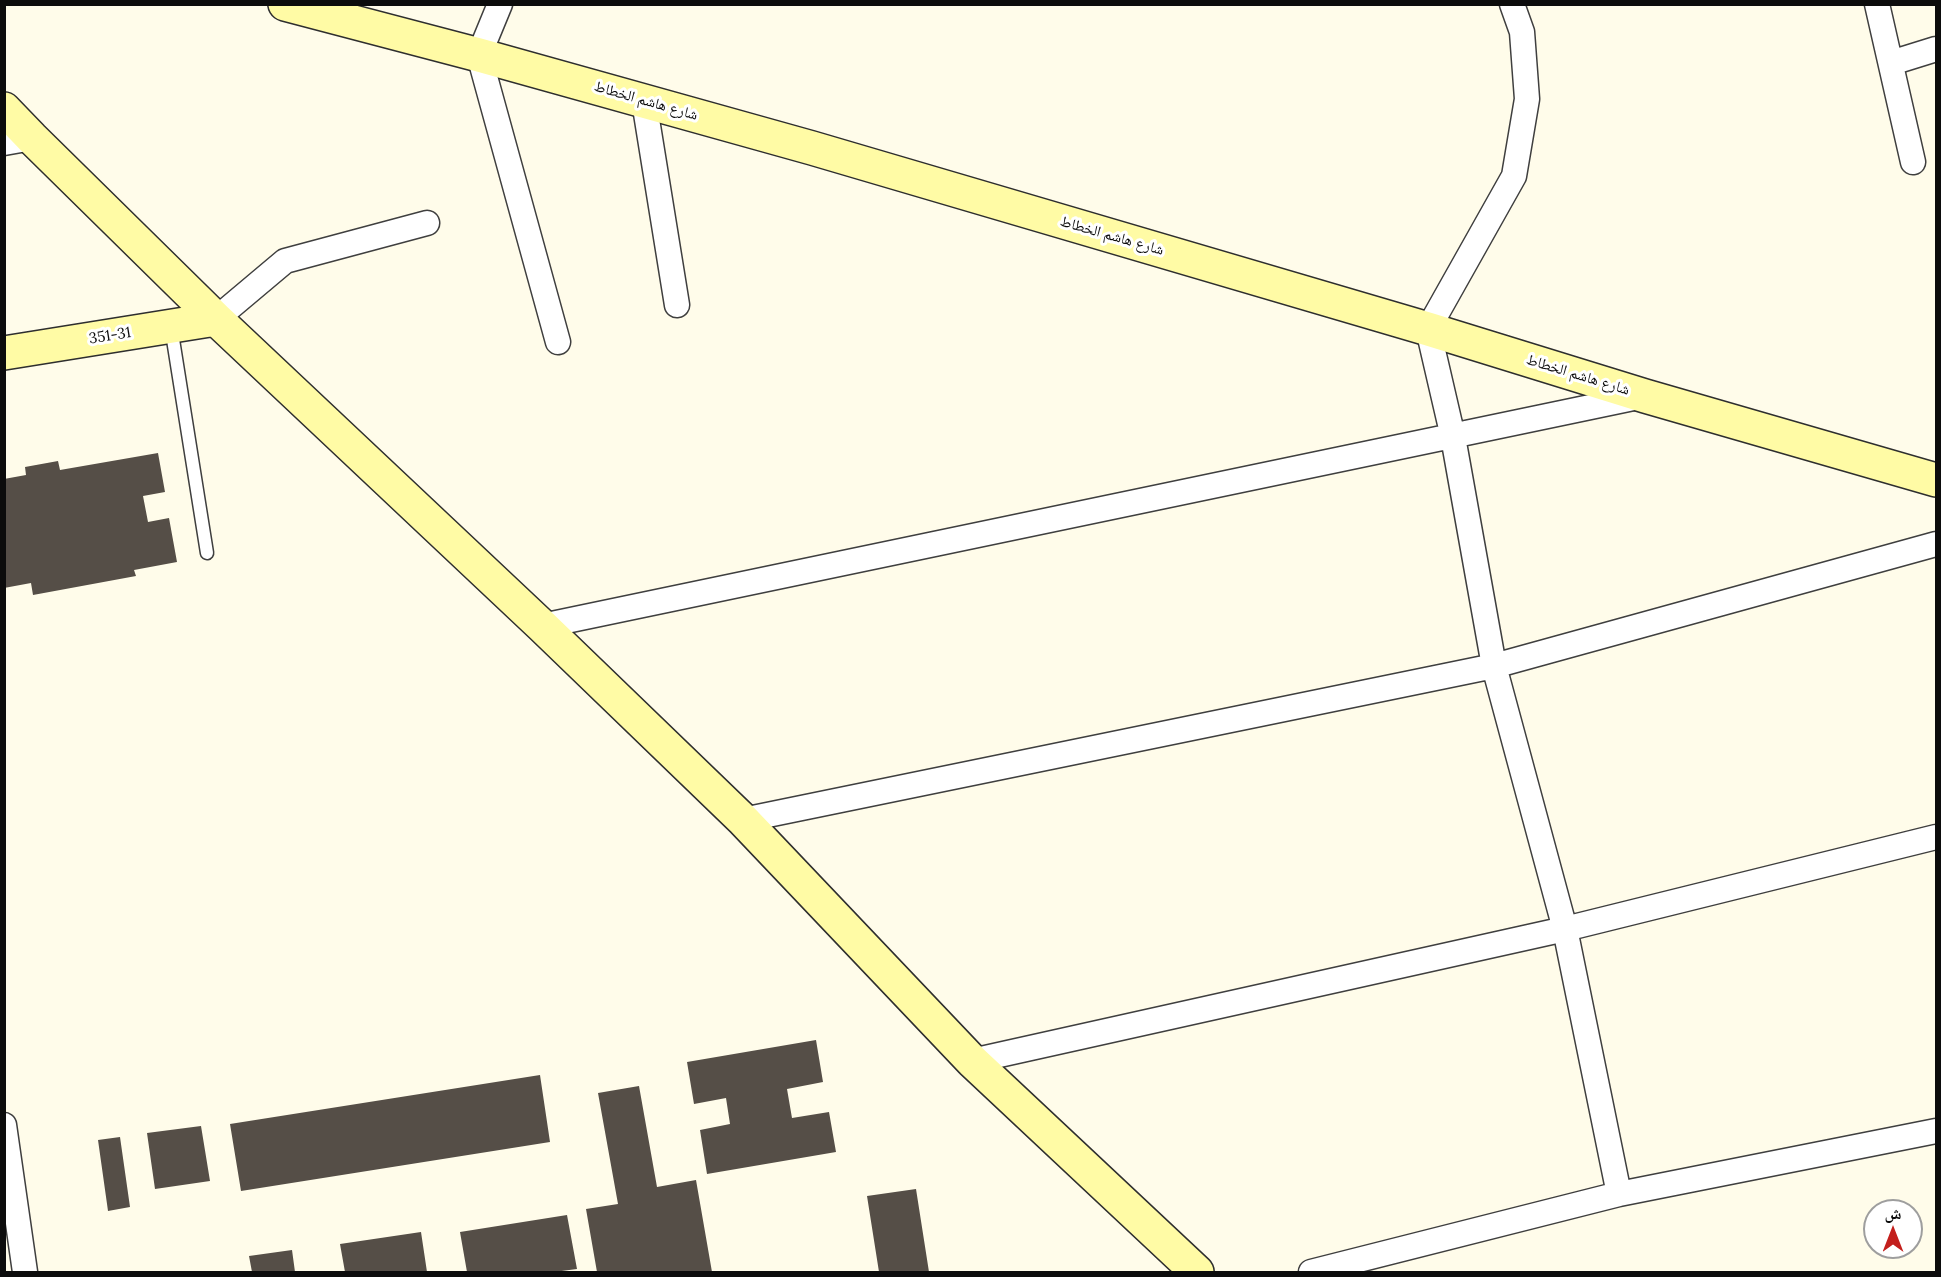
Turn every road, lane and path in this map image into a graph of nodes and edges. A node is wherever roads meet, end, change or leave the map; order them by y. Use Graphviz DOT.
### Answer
graph roads {
  1 [pos="285,4"];
  2 [pos="500,4"];
  3 [pos="1512,4"];
  4 [pos="1877,4"];
  5 [pos="1936,50"];
  6 [pos="479,55"];
  7 [pos="1891,63"];
  8 [pos="644,100"];
  9 [pos="4,109"];
  10 [pos="18,141"];
  11 [pos="1913,162"];
  12 [pos="427,223"];
  13 [pos="677,304"];
  14 [pos="216,319"];
  15 [pos="170,326"];
  16 [pos="1428,329"];
  17 [pos="558,342"];
  18 [pos="4,352"];
  19 [pos="1645,396"];
  20 [pos="1453,437"];
  21 [pos="1936,480"];
  22 [pos="1936,544"];
  23 [pos="207,553"];
  24 [pos="542,626"];
  25 [pos="1494,666"];
  26 [pos="743,820"];
  27 [pos="1936,837"];
  28 [pos="1565,929"];
  29 [pos="972,1061"];
  30 [pos="4,1125"];
  31 [pos="1936,1131"];
  32 [pos="1619,1194"];
  33 [pos="25,1272"];
  34 [pos="1197,1272"];
  35 [pos="1311,1272"];
  1 -- 6 [label="street, شارع هاشم الخطاط"];
  2 -- 6 [label="street"];
  3 -- 16 [label="street"];
  4 -- 7 [label="street"];
  5 -- 7 [label="street"];
  6 -- 8 [label="street, شارع هاشم الخطاط"];
  6 -- 17 [label="street"];
  7 -- 11 [label="street"];
  8 -- 13 [label="street"];
  8 -- 16 [label="street, شارع هاشم الخطاط"];
  9 -- 10 [label="street"];
  10 -- 14 [label="street"];
  12 -- 14 [label="street"];
  14 -- 15 [label="street, 351-31"];
  14 -- 24 [label="street"];
  15 -- 18 [label="street, 351-31"];
  15 -- 23 [label="lane"];
  16 -- 19 [label="street, شارع هاشم الخطاط"];
  16 -- 20 [label="street"];
  19 -- 20 [label="street"];
  19 -- 21 [label="street, شارع هاشم الخطاط"];
  20 -- 24 [label="street"];
  20 -- 25 [label="street"];
  22 -- 25 [label="street"];
  24 -- 26 [label="street"];
  25 -- 26 [label="street"];
  25 -- 28 [label="street"];
  26 -- 29 [label="street"];
  27 -- 28 [label="street"];
  28 -- 29 [label="street"];
  28 -- 32 [label="street"];
  29 -- 34 [label="street"];
  30 -- 33 [label="street"];
  31 -- 32 [label="street"];
  32 -- 35 [label="street"];
}
